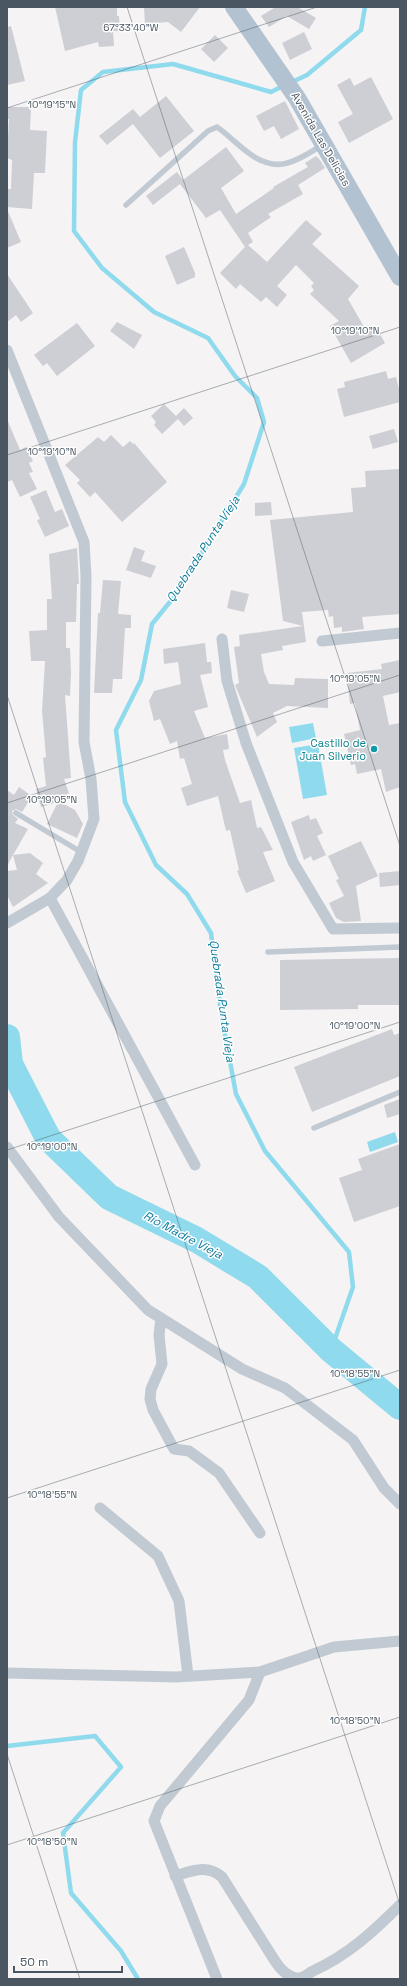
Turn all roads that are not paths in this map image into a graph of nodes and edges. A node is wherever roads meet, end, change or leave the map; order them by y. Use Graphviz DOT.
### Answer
graph roads {
  1 [pos="234,7"];
  2 [pos="324,144"];
  3 [pos="126,205"];
  4 [pos="400,277"];
  5 [pos="7,350"];
  6 [pos="400,633"];
  7 [pos="222,639"];
  8 [pos="322,641"];
  9 [pos="16,813"];
  10 [pos="81,852"];
  11 [pos="50,898"];
  12 [pos="7,923"];
  13 [pos="400,928"];
  14 [pos="400,947"];
  15 [pos="268,952"];
  16 [pos="400,1092"];
  17 [pos="314,1128"];
  18 [pos="7,1147"];
  19 [pos="195,1165"];
  20 [pos="161,1318"];
  21 [pos="400,1504"];
  22 [pos="100,1508"];
  23 [pos="260,1533"];
  24 [pos="400,1641"];
  25 [pos="260,1672"];
  26 [pos="7,1673"];
  27 [pos="188,1676"];
  28 [pos="175,1876"];
  29 [pos="400,1905"];
  30 [pos="217,1979"];
  1 -- 2 [label="main road, Avenida Las Delicias"];
  2 -- 3 [label="lane"];
  2 -- 4 [label="main road, Avenida Las Delicias"];
  5 -- 10 [label="street"];
  6 -- 8 [label="street"];
  7 -- 13 [label="street"];
  9 -- 10 [label="lane"];
  10 -- 11 [label="street"];
  11 -- 12 [label="street"];
  11 -- 19 [label="street"];
  14 -- 15 [label="lane"];
  16 -- 17 [label="lane"];
  18 -- 20 [label="street"];
  20 -- 21 [label="street"];
  20 -- 23 [label="street"];
  22 -- 27 [label="street"];
  24 -- 25 [label="street"];
  25 -- 27 [label="street"];
  25 -- 28 [label="street"];
  26 -- 27 [label="street"];
  28 -- 29 [label="street"];
  28 -- 30 [label="street"];
}
